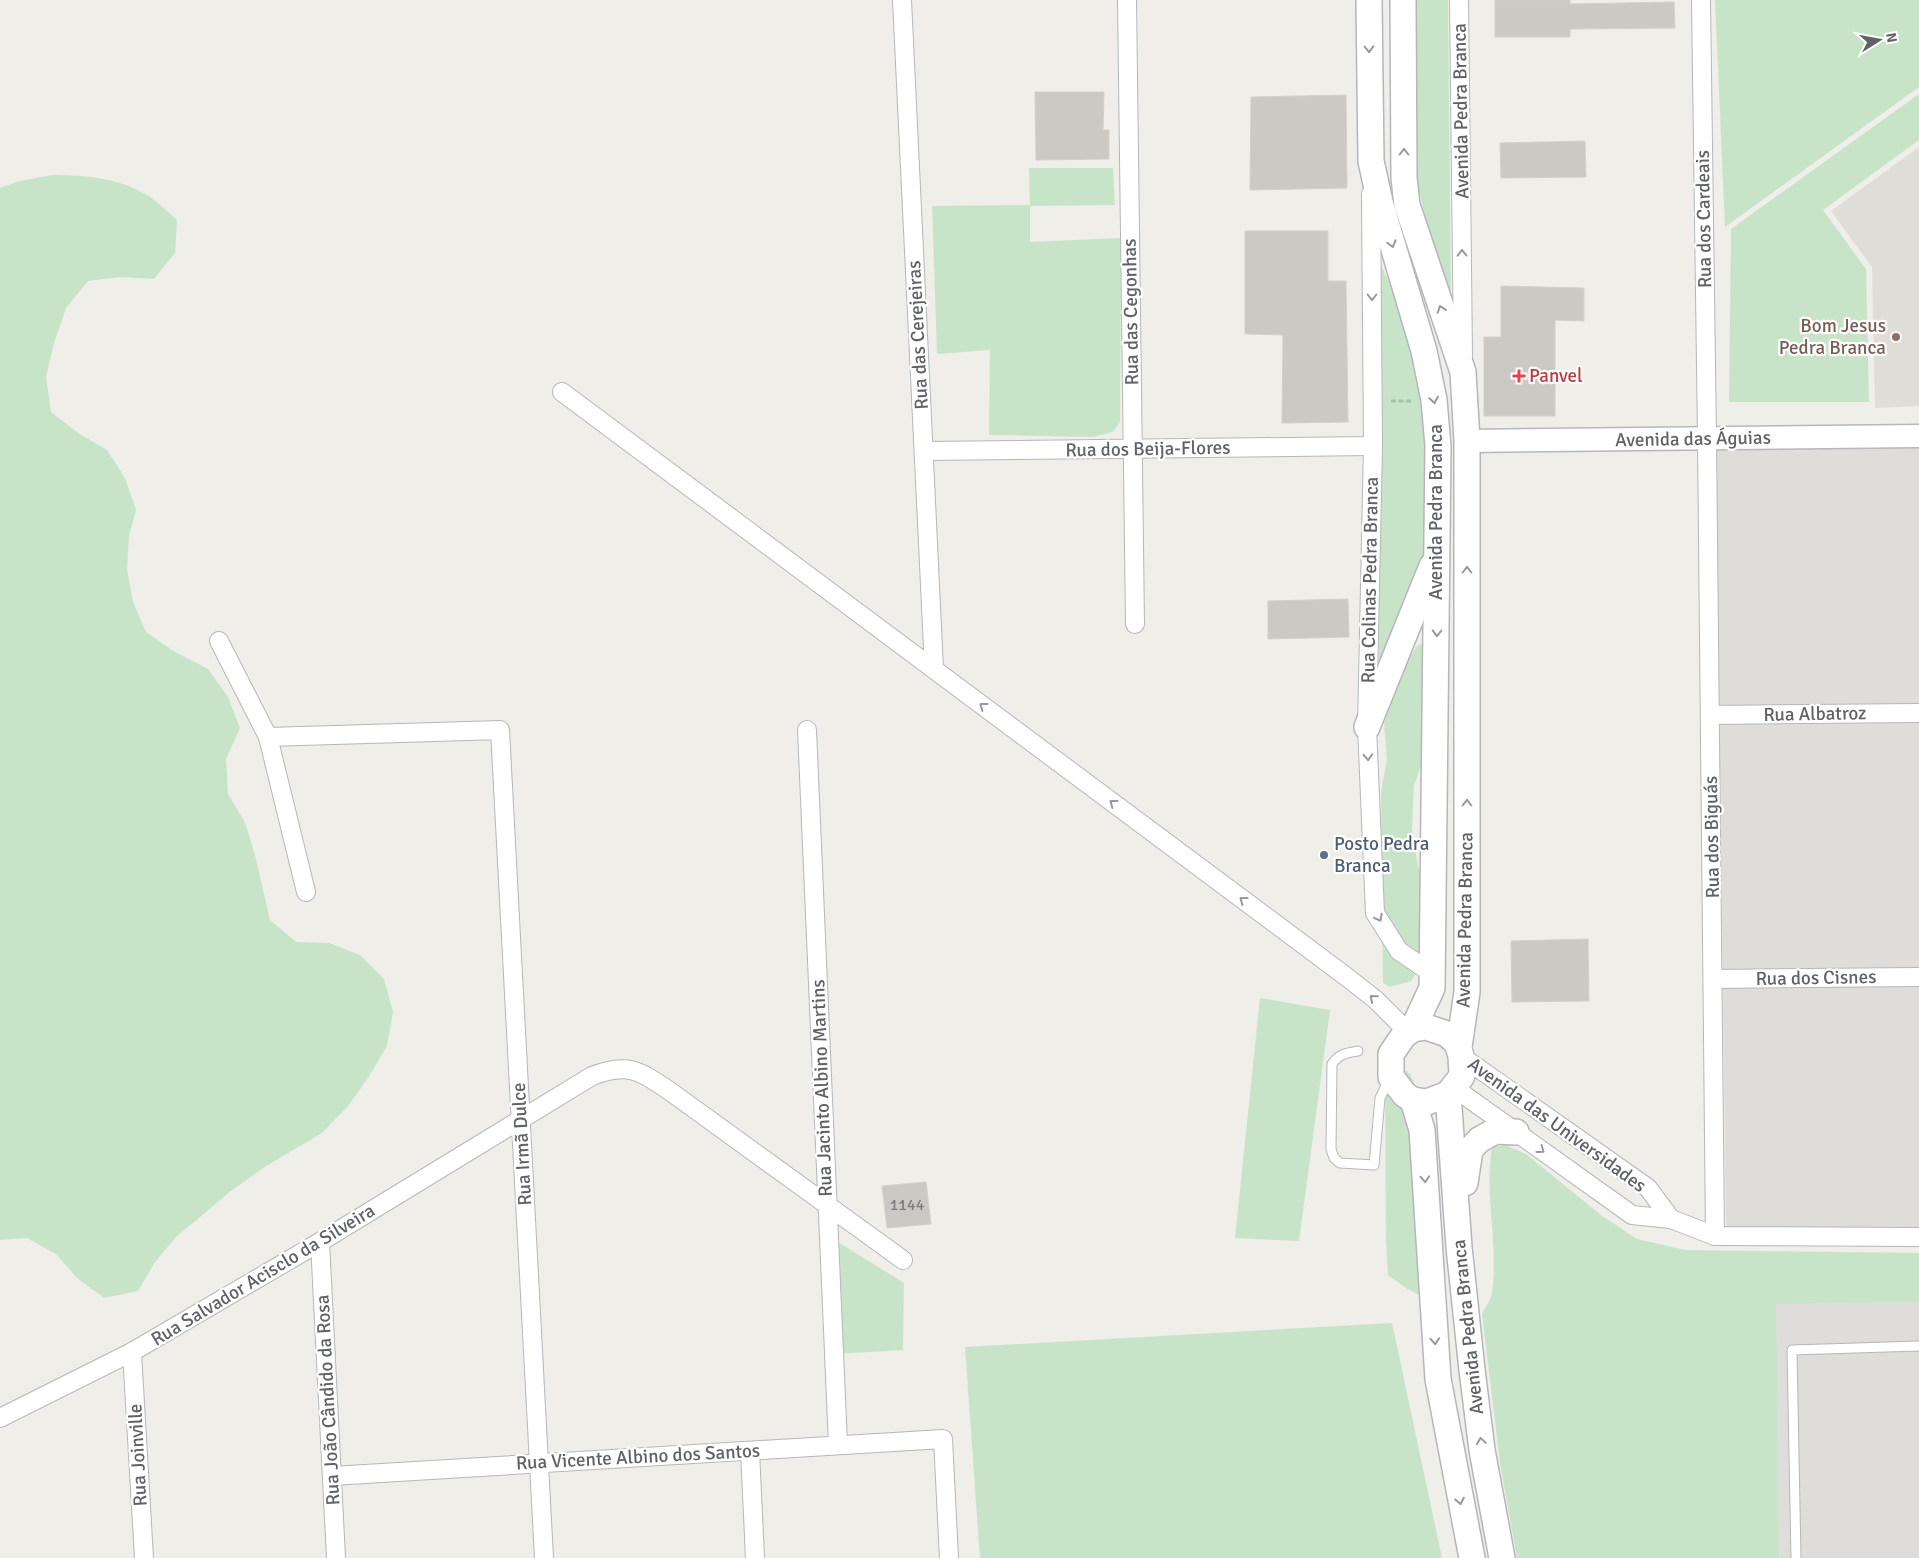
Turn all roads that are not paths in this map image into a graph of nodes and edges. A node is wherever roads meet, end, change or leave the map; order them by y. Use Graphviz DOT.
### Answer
graph roads {
  1 [pos="902,0"];
  2 [pos="1127,0"];
  3 [pos="1369,0"];
  4 [pos="1403,0"];
  5 [pos="1459,0"];
  6 [pos="1701,0"];
  7 [pos="1371,161"];
  8 [pos="1463,372"];
  9 [pos="562,392"];
  10 [pos="1919,436"];
  11 [pos="1708,438"];
  12 [pos="1467,441"];
  13 [pos="1373,446"];
  14 [pos="1133,449"];
  15 [pos="924,451"];
  16 [pos="1438,552"];
  17 [pos="1135,624"];
  18 [pos="219,641"];
  19 [pos="934,669"];
  20 [pos="1919,713"];
  21 [pos="1710,715"];
  22 [pos="1367,728"];
  23 [pos="807,730"];
  24 [pos="268,737"];
  25 [pos="306,892"];
  26 [pos="1433,974"];
  27 [pos="1919,977"];
  28 [pos="1713,979"];
  29 [pos="1411,1030"];
  30 [pos="1358,1051"];
  31 [pos="1460,1052"];
  32 [pos="1391,1077"];
  33 [pos="1451,1091"];
  34 [pos="1413,1100"];
  35 [pos="520,1120"];
  36 [pos="1516,1132"];
  37 [pos="827,1207"];
  38 [pos="1671,1220"];
  39 [pos="1715,1236"];
  40 [pos="1919,1237"];
  41 [pos="320,1242"];
  42 [pos="1459,1247"];
  43 [pos="903,1260"];
  44 [pos="1919,1346"];
  45 [pos="132,1352"];
  46 [pos="0,1418"];
  47 [pos="838,1445"];
  48 [pos="750,1450"];
  49 [pos="539,1463"];
  50 [pos="332,1476"];
  51 [pos="144,1558"];
  52 [pos="336,1558"];
  53 [pos="544,1558"];
  54 [pos="755,1558"];
  55 [pos="949,1558"];
  56 [pos="1472,1558"];
  57 [pos="1502,1558"];
  58 [pos="1796,1558"];
  1 -- 15 [label="street, Rua das Cerejeiras"];
  2 -- 14 [label="street, Rua das Cegonhas"];
  3 -- 7 [label="main road, Avenida Pedra Branca, one-way"];
  8 -- 4 [label="main road, Avenida Pedra Branca, one-way"];
  8 -- 5 [label="street, Avenida Pedra Branca, one-way"];
  6 -- 11 [label="street, Rua dos Cardeais"];
  7 -- 13 [label="street, Rua Colinas Pedra Branca, one-way"];
  7 -- 16 [label="main road, Avenida Pedra Branca, one-way"];
  8 -- 12 [label="main road, Avenida Pedra Branca"];
  9 -- 19 [label="street"];
  10 -- 11 [label="street, Avenida das Águias"];
  11 -- 12 [label="street, Avenida das Águias"];
  11 -- 21 [label="street, Rua dos Biguás"];
  31 -- 12 [label="main road, Avenida Pedra Branca, one-way"];
  13 -- 14 [label="street, Rua dos Beija-Flores"];
  13 -- 22 [label="street, Rua Colinas Pedra Branca"];
  14 -- 15 [label="street, Rua dos Beija-Flores"];
  14 -- 17 [label="street, Rua das Cegonhas"];
  15 -- 19 [label="street, Rua das Cerejeiras"];
  16 -- 22 [label="main road"];
  16 -- 26 [label="main road, Avenida Pedra Branca, one-way"];
  18 -- 24 [label="street"];
  29 -- 19 [label="street, one-way"];
  20 -- 21 [label="street, Rua Albatroz"];
  21 -- 28 [label="street, Rua dos Biguás"];
  22 -- 26 [label="street, Rua Colinas Pedra Branca, one-way"];
  23 -- 37 [label="street, Rua Jacinto Albino Martins"];
  24 -- 25 [label="street"];
  24 -- 35 [label="street, Rua Irmã Dulce"];
  26 -- 29 [label="main road, Avenida Pedra Branca"];
  27 -- 28 [label="street, Rua dos Cisnes"];
  28 -- 39 [label="street, Rua dos Biguás"];
  29 -- 31 [label="main road"];
  29 -- 32 [label="main road"];
  30 -- 32 [label="lane"];
  31 -- 33 [label="main road"];
  31 -- 38 [label="street, Avenida das Universidades"];
  32 -- 34 [label="main road"];
  33 -- 34 [label="main road"];
  33 -- 36 [label="street, Avenida das Universidades"];
  33 -- 42 [label="main road, Avenida Pedra Branca"];
  34 -- 56 [label="main road, Avenida Pedra Branca, one-way"];
  35 -- 37 [label="street, Rua Salvador Acisclo da Silveira"];
  35 -- 41 [label="street, Rua Salvador Acisclo da Silveira"];
  35 -- 49 [label="street, Rua Irmã Dulce"];
  36 -- 38 [label="street, Avenida das Universidades, one-way"];
  36 -- 42 [label="main road"];
  37 -- 43 [label="street, Rua Salvador Acisclo da Silveira"];
  37 -- 47 [label="street, Rua Jacinto Albino Martins"];
  38 -- 39 [label="street, Avenida das Universidades"];
  39 -- 40 [label="street, Avenida das Universidades"];
  41 -- 45 [label="street, Rua Salvador Acisclo da Silveira"];
  41 -- 50 [label="street, Rua João Cândido da Rosa"];
  57 -- 42 [label="main road, Avenida Pedra Branca, one-way"];
  44 -- 58 [label="lane"];
  45 -- 46 [label="street, Rua Salvador Acisclo da Silveira"];
  45 -- 51 [label="street, Rua Joinville"];
  47 -- 48 [label="street, Rua Vicente Albino dos Santos"];
  47 -- 55 [label="street, Rua Vicente Albino dos Santos"];
  48 -- 49 [label="street, Rua Vicente Albino dos Santos"];
  48 -- 54 [label="street"];
  49 -- 50 [label="street, Rua Vicente Albino dos Santos"];
  49 -- 53 [label="street, Rua Irmã Dulce"];
  50 -- 52 [label="street, Rua João Cândido da Rosa"];
}
